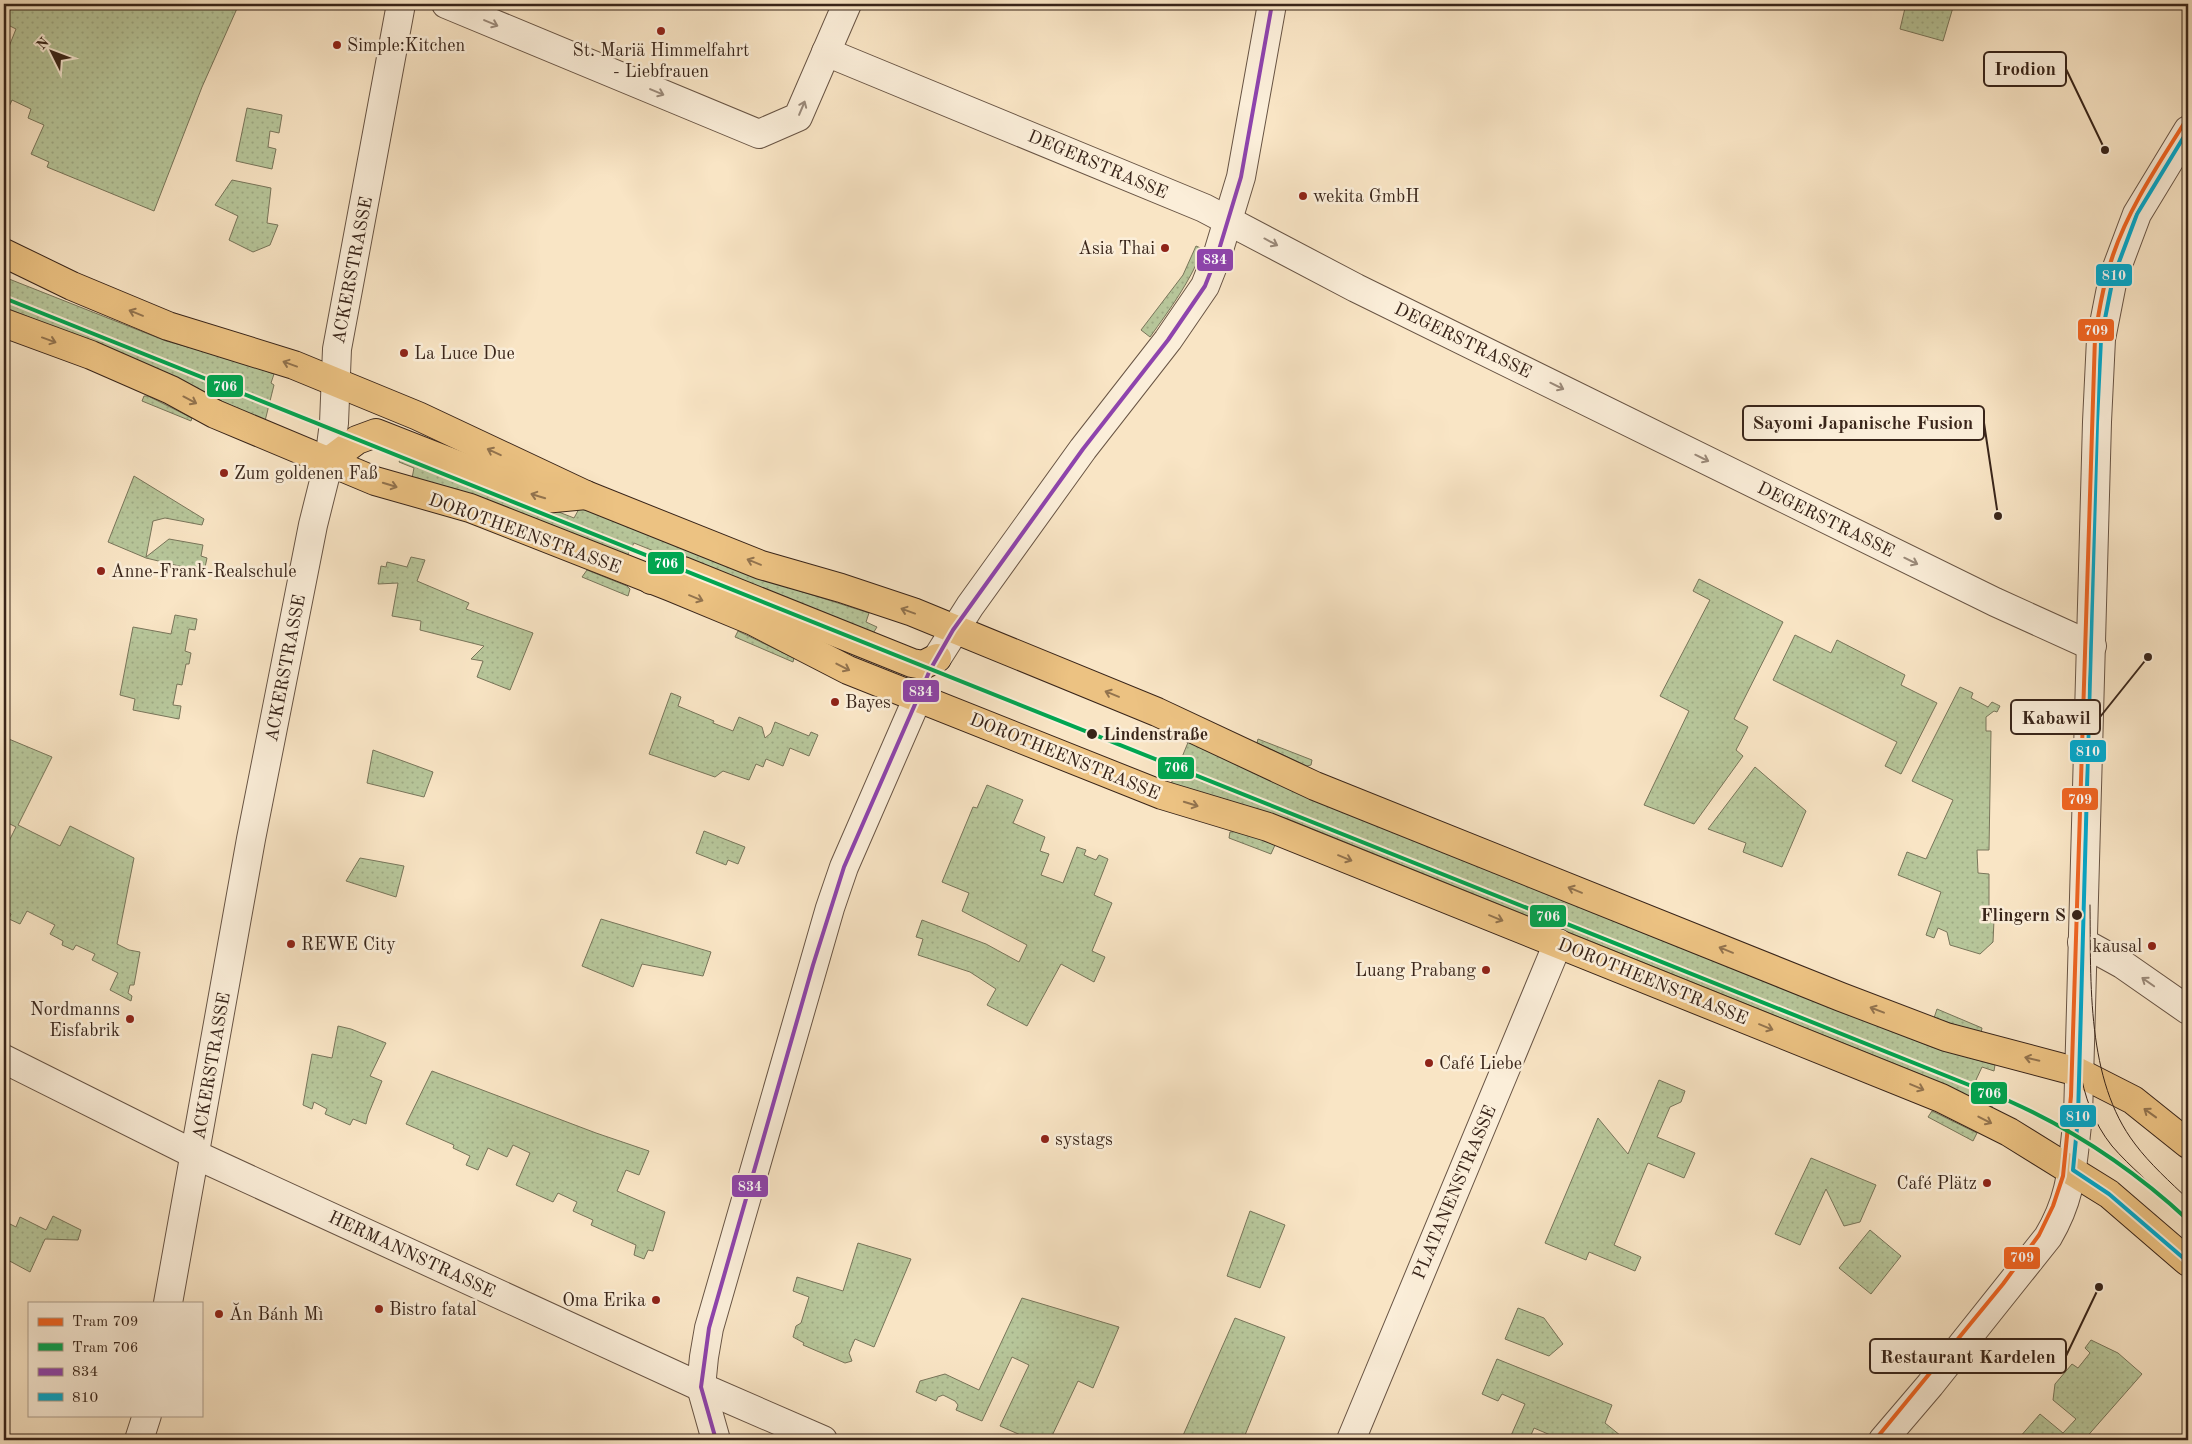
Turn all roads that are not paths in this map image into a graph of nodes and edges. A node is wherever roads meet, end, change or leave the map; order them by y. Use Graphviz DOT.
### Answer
graph roads {
  1 [pos="401,4"];
  2 [pos="446,4"];
  3 [pos="847,4"];
  4 [pos="1272,4"];
  5 [pos="826,52"];
  6 [pos="2188,130"];
  7 [pos="1228,220"];
  8 [pos="4,253"];
  9 [pos="4,323"];
  10 [pos="336,383"];
  11 [pos="329,461"];
  12 [pos="586,494"];
  13 [pos="651,580"];
  14 [pos="953,630"];
  15 [pos="2092,646"];
  16 [pos="937,658"];
  17 [pos="918,697"];
  18 [pos="2082,942"];
  19 [pos="1558,943"];
  20 [pos="2188,1010"];
  21 [pos="4,1059"];
  22 [pos="2078,1072"];
  23 [pos="2188,1144"];
  24 [pos="196,1155"];
  25 [pos="2073,1170"];
  26 [pos="2188,1262"];
  27 [pos="168,1302"];
  28 [pos="702,1387"];
  29 [pos="147,1416"];
  30 [pos="139,1440"];
  31 [pos="716,1440"];
  32 [pos="823,1440"];
  33 [pos="1351,1440"];
  34 [pos="1883,1440"];
  1 -- 10 [label="street, ACKERSTRASSE"];
  2 -- 5 [label="street, one-way"];
  3 -- 5 [label="street"];
  4 -- 7 [label="street"];
  5 -- 7 [label="street, DEGERSTRASSE"];
  6 -- 15 [label="street"];
  7 -- 14 [label="street"];
  7 -- 15 [label="street, DEGERSTRASSE, one-way"];
  10 -- 8 [label="main road, one-way"];
  9 -- 11 [label="main road, DOROTHEENSTRASSE, one-way"];
  10 -- 11 [label="street, ACKERSTRASSE"];
  12 -- 10 [label="main road, one-way"];
  12 -- 11 [label="main road, one-way"];
  11 -- 13 [label="main road, DOROTHEENSTRASSE, one-way"];
  11 -- 24 [label="street, ACKERSTRASSE"];
  14 -- 12 [label="main road, one-way"];
  13 -- 16 [label="main road"];
  13 -- 17 [label="main road, DOROTHEENSTRASSE, one-way"];
  14 -- 16 [label="street"];
  22 -- 14 [label="main road, one-way"];
  15 -- 18 [label="street"];
  17 -- 19 [label="main road, DOROTHEENSTRASSE, one-way"];
  17 -- 28 [label="street"];
  20 -- 18 [label="street, one-way"];
  18 -- 22 [label="street"];
  19 -- 25 [label="main road, DOROTHEENSTRASSE, one-way"];
  19 -- 33 [label="street, PLATANENSTRASSE"];
  21 -- 24 [label="street, HERMANNSTRASSE"];
  23 -- 22 [label="main road, one-way"];
  22 -- 25 [label="street"];
  24 -- 27 [label="street, ACKERSTRASSE"];
  24 -- 28 [label="street, HERMANNSTRASSE"];
  25 -- 26 [label="main road, DOROTHEENSTRASSE"];
  25 -- 34 [label="street"];
  28 -- 31 [label="street"];
  28 -- 32 [label="street, HERMANNSTRASSE"];
  29 -- 30 [label="street"];
}
